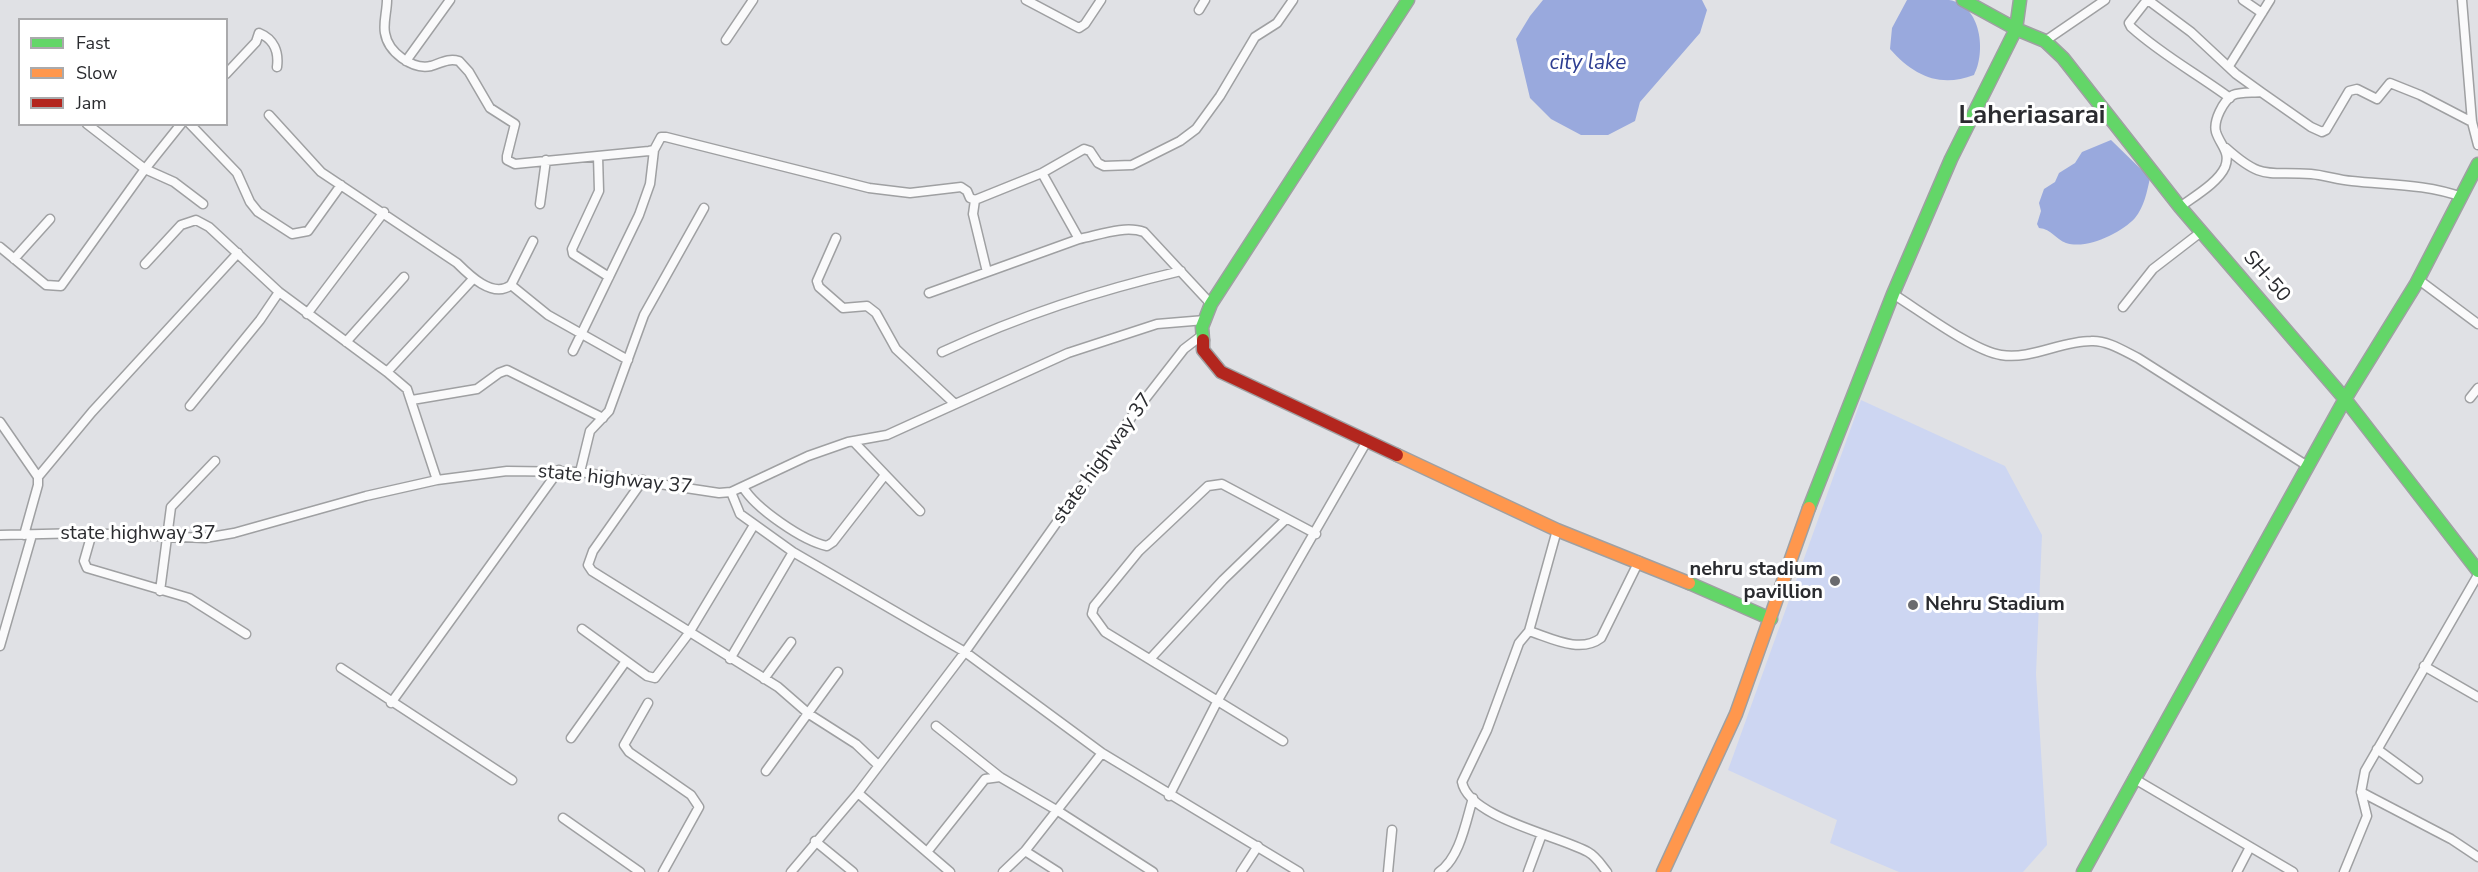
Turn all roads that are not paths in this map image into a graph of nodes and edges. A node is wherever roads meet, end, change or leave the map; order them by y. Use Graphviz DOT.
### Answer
graph roads {
  1 [pos="387,0"];
  2 [pos="450,0"];
  3 [pos="753,0"];
  4 [pos="1026,0"];
  5 [pos="1101,0"];
  6 [pos="1204,0"];
  7 [pos="1293,0"];
  8 [pos="1408,0"];
  9 [pos="1964,0"];
  10 [pos="2020,0"];
  11 [pos="2104,0"];
  12 [pos="2147,0"];
  13 [pos="2243,0"];
  14 [pos="2270,0"];
  15 [pos="2462,0"];
  16 [pos="1198,10"];
  17 [pos="2262,13"];
  18 [pos="2016,29"];
  19 [pos="726,40"];
  20 [pos="2044,41"];
  21 [pos="406,62"];
  22 [pos="2229,66"];
  23 [pos="277,67"];
  24 [pos="228,72"];
  25 [pos="2260,92"];
  26 [pos="2230,98"];
  27 [pos="269,115"];
  28 [pos="2472,122"];
  29 [pos="90,126"];
  30 [pos="179,126"];
  31 [pos="192,126"];
  32 [pos="2478,145"];
  33 [pos="2226,148"];
  34 [pos="654,150"];
  35 [pos="598,156"];
  36 [pos="546,160"];
  37 [pos="2478,164"];
  38 [pos="145,170"];
  39 [pos="1042,172"];
  40 [pos="341,185"];
  41 [pos="2462,197"];
  42 [pos="975,200"];
  43 [pos="202,204"];
  44 [pos="540,204"];
  45 [pos="2180,207"];
  46 [pos="704,208"];
  47 [pos="384,212"];
  48 [pos="50,219"];
  49 [pos="2201,232"];
  50 [pos="836,238"];
  51 [pos="1079,239"];
  52 [pos="533,241"];
  53 [pos="0,247"];
  54 [pos="238,253"];
  55 [pos="14,259"];
  56 [pos="145,264"];
  57 [pos="1181,271"];
  58 [pos="987,272"];
  59 [pos="404,277"];
  60 [pos="609,277"];
  61 [pos="472,279"];
  62 [pos="2419,280"];
  63 [pos="510,285"];
  64 [pos="279,292"];
  65 [pos="929,293"];
  66 [pos="1893,294"];
  67 [pos="1211,304"];
  68 [pos="2123,307"];
  69 [pos="307,314"];
  70 [pos="1204,320"];
  71 [pos="2478,324"];
  72 [pos="581,334"];
  73 [pos="1201,336"];
  74 [pos="346,342"];
  75 [pos="573,351"];
  76 [pos="942,352"];
  77 [pos="628,360"];
  78 [pos="387,372"];
  79 [pos="2478,388"];
  80 [pos="2470,398"];
  81 [pos="2345,399"];
  82 [pos="412,400"];
  83 [pos="954,404"];
  84 [pos="190,406"];
  85 [pos="603,418"];
  86 [pos="0,423"];
  87 [pos="1367,441"];
  88 [pos="854,442"];
  89 [pos="215,461"];
  90 [pos="2309,467"];
  91 [pos="559,470"];
  92 [pos="580,472"];
  93 [pos="885,475"];
  94 [pos="38,477"];
  95 [pos="437,480"];
  96 [pos="643,480"];
  97 [pos="743,487"];
  98 [pos="731,492"];
  99 [pos="920,511"];
  100 [pos="1285,520"];
  101 [pos="754,525"];
  102 [pos="1557,530"];
  103 [pos="92,533"];
  104 [pos="1316,534"];
  105 [pos="0,535"];
  106 [pos="28,535"];
  107 [pos="165,537"];
  108 [pos="793,552"];
  109 [pos="1639,561"];
  110 [pos="2478,573"];
  111 [pos="160,591"];
  112 [pos="1771,619"];
  113 [pos="582,629"];
  114 [pos="1528,631"];
  115 [pos="688,633"];
  116 [pos="246,634"];
  117 [pos="791,642"];
  118 [pos="0,646"];
  119 [pos="965,652"];
  120 [pos="1151,658"];
  121 [pos="730,659"];
  122 [pos="626,661"];
  123 [pos="2424,666"];
  124 [pos="341,668"];
  125 [pos="838,672"];
  126 [pos="764,679"];
  127 [pos="2478,697"];
  128 [pos="1218,700"];
  129 [pos="391,703"];
  130 [pos="648,703"];
  131 [pos="809,714"];
  132 [pos="936,726"];
  133 [pos="571,738"];
  134 [pos="1283,741"];
  135 [pos="2377,749"];
  136 [pos="1102,753"];
  137 [pos="878,765"];
  138 [pos="766,771"];
  139 [pos="1000,777"];
  140 [pos="2133,778"];
  141 [pos="2418,779"];
  142 [pos="512,780"];
  143 [pos="2361,792"];
  144 [pos="858,793"];
  145 [pos="1169,796"];
  146 [pos="1473,798"];
  147 [pos="1058,811"];
  148 [pos="562,818"];
  149 [pos="1392,830"];
  150 [pos="1542,834"];
  151 [pos="815,842"];
  152 [pos="1258,846"];
  153 [pos="2250,847"];
  154 [pos="1025,851"];
  155 [pos="927,852"];
  156 [pos="2478,857"];
  157 [pos="640,872"];
  158 [pos="663,872"];
  159 [pos="791,872"];
  160 [pos="853,872"];
  161 [pos="950,872"];
  162 [pos="1003,872"];
  163 [pos="1058,872"];
  164 [pos="1153,872"];
  165 [pos="1241,872"];
  166 [pos="1299,872"];
  167 [pos="1388,872"];
  168 [pos="1439,872"];
  169 [pos="1528,872"];
  170 [pos="1607,872"];
  171 [pos="1663,872"];
  172 [pos="2083,872"];
  173 [pos="2236,872"];
  174 [pos="2293,872"];
  175 [pos="2344,872"];
  1 -- 21 [label="street"];
  2 -- 21 [label="street"];
  3 -- 19 [label="street"];
  4 -- 5 [label="street"];
  6 -- 16 [label="street"];
  7 -- 39 [label="street"];
  8 -- 67 [label="main road"];
  9 -- 18 [label="main road, SH-50"];
  10 -- 18 [label="main road"];
  11 -- 20 [label="street"];
  12 -- 22 [label="street"];
  12 -- 26 [label="street"];
  13 -- 17 [label="street"];
  14 -- 17 [label="street"];
  15 -- 28 [label="street"];
  17 -- 22 [label="street"];
  18 -- 20 [label="main road, SH-50"];
  18 -- 66 [label="main road"];
  20 -- 45 [label="main road, SH-50"];
  21 -- 36 [label="street"];
  22 -- 25 [label="street"];
  23 -- 24 [label="street"];
  25 -- 26 [label="street"];
  25 -- 28 [label="street"];
  26 -- 33 [label="street"];
  27 -- 40 [label="street"];
  28 -- 32 [label="street"];
  29 -- 38 [label="street"];
  30 -- 38 [label="street"];
  31 -- 40 [label="street"];
  33 -- 41 [label="street"];
  33 -- 45 [label="street"];
  34 -- 35 [label="street"];
  34 -- 42 [label="street"];
  34 -- 60 [label="street"];
  35 -- 36 [label="street"];
  35 -- 60 [label="street"];
  36 -- 44 [label="street"];
  37 -- 41 [label="main road"];
  38 -- 43 [label="street"];
  38 -- 55 [label="street"];
  39 -- 42 [label="street"];
  39 -- 51 [label="street"];
  40 -- 47 [label="street"];
  41 -- 62 [label="main road"];
  42 -- 58 [label="street"];
  45 -- 49 [label="main road, SH-50"];
  46 -- 77 [label="street"];
  47 -- 61 [label="street"];
  47 -- 69 [label="street"];
  48 -- 55 [label="street"];
  49 -- 68 [label="street"];
  49 -- 81 [label="main road, SH-50"];
  50 -- 83 [label="street"];
  51 -- 57 [label="street"];
  51 -- 58 [label="street"];
  52 -- 63 [label="street"];
  53 -- 55 [label="street"];
  54 -- 56 [label="street"];
  54 -- 64 [label="street"];
  54 -- 94 [label="street"];
  57 -- 67 [label="street"];
  57 -- 76 [label="street"];
  58 -- 65 [label="street"];
  59 -- 74 [label="street"];
  60 -- 72 [label="street"];
  61 -- 63 [label="street"];
  61 -- 78 [label="street"];
  62 -- 71 [label="street"];
  62 -- 81 [label="main road"];
  63 -- 72 [label="street"];
  64 -- 69 [label="street"];
  64 -- 84 [label="street"];
  66 -- 90 [label="street"];
  66 -- 112 [label="main road"];
  67 -- 70 [label="main road"];
  69 -- 74 [label="street"];
  70 -- 73 [label="main road"];
  70 -- 83 [label="street, state highway 37"];
  72 -- 75 [label="street"];
  72 -- 77 [label="street"];
  73 -- 87 [label="main road"];
  73 -- 119 [label="street, state highway 37"];
  74 -- 78 [label="street"];
  77 -- 85 [label="street"];
  78 -- 82 [label="street"];
  79 -- 80 [label="street"];
  81 -- 90 [label="main road"];
  81 -- 110 [label="main road, SH-50"];
  82 -- 85 [label="street"];
  82 -- 95 [label="street"];
  83 -- 88 [label="street, state highway 37"];
  85 -- 92 [label="street"];
  86 -- 94 [label="street"];
  87 -- 102 [label="main road"];
  87 -- 104 [label="street"];
  88 -- 93 [label="street"];
  88 -- 97 [label="street, state highway 37"];
  89 -- 107 [label="street"];
  90 -- 140 [label="main road"];
  91 -- 92 [label="street, state highway 37"];
  91 -- 95 [label="street, state highway 37"];
  91 -- 129 [label="street"];
  92 -- 96 [label="street, state highway 37"];
  93 -- 97 [label="street"];
  93 -- 99 [label="street"];
  94 -- 106 [label="street"];
  95 -- 107 [label="street, state highway 37"];
  96 -- 98 [label="street, state highway 37"];
  96 -- 115 [label="street"];
  97 -- 98 [label="street, state highway 37"];
  98 -- 101 [label="street"];
  100 -- 104 [label="street"];
  100 -- 120 [label="street"];
  100 -- 120 [label="street"];
  101 -- 108 [label="street"];
  101 -- 115 [label="street"];
  102 -- 109 [label="main road"];
  102 -- 114 [label="street"];
  103 -- 106 [label="street, state highway 37"];
  103 -- 107 [label="street, state highway 37"];
  103 -- 111 [label="street"];
  104 -- 128 [label="street"];
  105 -- 106 [label="street, state highway 37"];
  106 -- 118 [label="street"];
  107 -- 111 [label="street"];
  108 -- 119 [label="street"];
  108 -- 121 [label="street"];
  109 -- 112 [label="main road"];
  109 -- 114 [label="street"];
  110 -- 123 [label="street"];
  111 -- 116 [label="street"];
  112 -- 171 [label="main road"];
  113 -- 122 [label="street"];
  114 -- 146 [label="street"];
  115 -- 121 [label="street"];
  115 -- 122 [label="street"];
  117 -- 126 [label="street"];
  119 -- 136 [label="street"];
  119 -- 137 [label="street, state highway 37"];
  120 -- 128 [label="street"];
  121 -- 126 [label="street"];
  122 -- 133 [label="street"];
  123 -- 127 [label="street"];
  123 -- 135 [label="street"];
  124 -- 129 [label="street"];
  125 -- 131 [label="street"];
  126 -- 131 [label="street"];
  128 -- 134 [label="street"];
  128 -- 145 [label="street"];
  129 -- 142 [label="street"];
  130 -- 158 [label="street"];
  131 -- 137 [label="street"];
  131 -- 138 [label="street"];
  132 -- 139 [label="street"];
  135 -- 141 [label="street"];
  135 -- 143 [label="street"];
  136 -- 145 [label="street"];
  136 -- 147 [label="street"];
  137 -- 144 [label="street, state highway 37"];
  139 -- 147 [label="street"];
  139 -- 155 [label="street"];
  140 -- 153 [label="street"];
  140 -- 172 [label="main road"];
  143 -- 156 [label="street"];
  143 -- 175 [label="street"];
  144 -- 151 [label="street, state highway 37"];
  144 -- 155 [label="street"];
  145 -- 152 [label="street"];
  146 -- 150 [label="street"];
  146 -- 168 [label="street"];
  147 -- 154 [label="street"];
  147 -- 164 [label="street"];
  148 -- 157 [label="street"];
  149 -- 167 [label="street"];
  150 -- 169 [label="street"];
  150 -- 170 [label="street"];
  151 -- 159 [label="street, state highway 37"];
  151 -- 160 [label="street"];
  152 -- 165 [label="street"];
  152 -- 166 [label="street"];
  153 -- 173 [label="street"];
  153 -- 174 [label="street"];
  154 -- 162 [label="street"];
  154 -- 163 [label="street"];
  155 -- 161 [label="street"];
}
